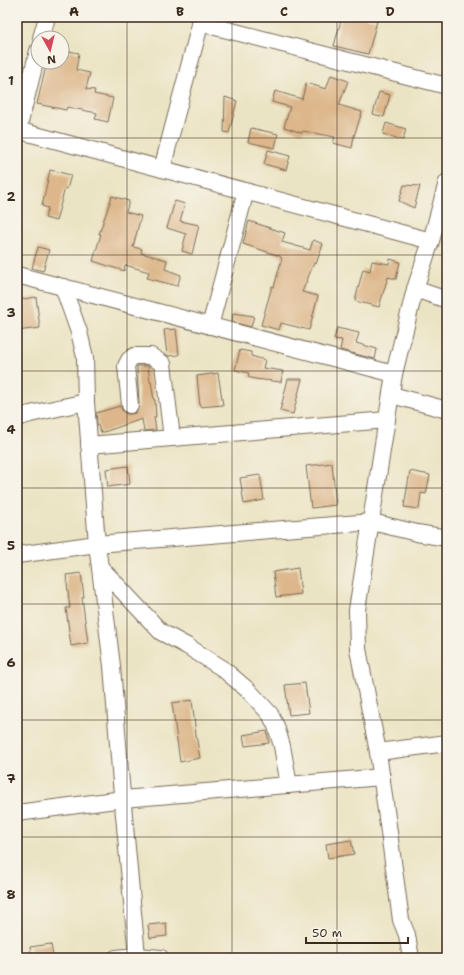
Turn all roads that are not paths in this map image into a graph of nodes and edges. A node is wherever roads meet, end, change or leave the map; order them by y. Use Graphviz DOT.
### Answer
graph roads {
  1 [pos="47,17"];
  2 [pos="201,20"];
  3 [pos="44,30"];
  4 [pos="33,70"];
  5 [pos="447,86"];
  6 [pos="17,130"];
  7 [pos="162,169"];
  8 [pos="447,182"];
  9 [pos="246,191"];
  10 [pos="431,241"];
  11 [pos="17,275"];
  12 [pos="63,287"];
  13 [pos="416,288"];
  14 [pos="447,300"];
  15 [pos="210,326"];
  16 [pos="394,374"];
  17 [pos="392,395"];
  18 [pos="86,402"];
  19 [pos="130,405"];
  20 [pos="447,410"];
  21 [pos="17,418"];
  22 [pos="387,420"];
  23 [pos="172,438"];
  24 [pos="89,445"];
  25 [pos="372,522"];
  26 [pos="447,538"];
  27 [pos="97,544"];
  28 [pos="17,555"];
  29 [pos="100,567"];
  30 [pos="447,743"];
  31 [pos="378,752"];
  32 [pos="382,777"];
  33 [pos="289,785"];
  34 [pos="123,799"];
  35 [pos="17,813"];
  36 [pos="137,956"];
  37 [pos="116,958"];
  38 [pos="161,958"];
  39 [pos="411,958"];
  1 -- 3 [label="street"];
  2 -- 5 [label="street"];
  2 -- 7 [label="street"];
  4 -- 6 [label="street"];
  6 -- 7 [label="street"];
  7 -- 9 [label="street"];
  8 -- 10 [label="street"];
  9 -- 10 [label="street"];
  9 -- 15 [label="street"];
  10 -- 13 [label="street"];
  11 -- 12 [label="street"];
  12 -- 15 [label="street"];
  12 -- 18 [label="street"];
  13 -- 14 [label="street"];
  13 -- 16 [label="street"];
  15 -- 16 [label="street"];
  16 -- 17 [label="street"];
  17 -- 20 [label="street"];
  17 -- 22 [label="street"];
  18 -- 21 [label="street"];
  18 -- 24 [label="street"];
  19 -- 23 [label="street"];
  22 -- 23 [label="street"];
  22 -- 25 [label="street"];
  23 -- 24 [label="street"];
  24 -- 27 [label="street"];
  25 -- 26 [label="street"];
  25 -- 27 [label="street"];
  25 -- 31 [label="street"];
  27 -- 28 [label="street"];
  27 -- 29 [label="street"];
  29 -- 33 [label="street"];
  29 -- 34 [label="street"];
  30 -- 31 [label="street"];
  31 -- 32 [label="street"];
  32 -- 33 [label="street"];
  32 -- 39 [label="street"];
  33 -- 34 [label="street"];
  34 -- 35 [label="street"];
  34 -- 36 [label="street"];
  36 -- 37 [label="street"];
  36 -- 38 [label="street"];
}
